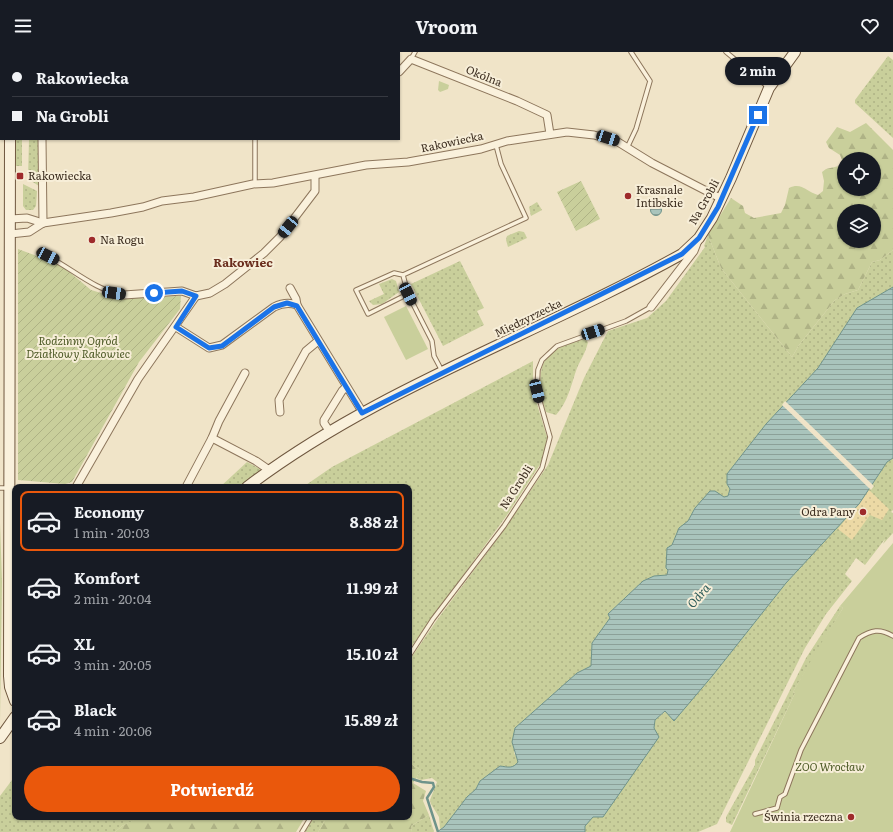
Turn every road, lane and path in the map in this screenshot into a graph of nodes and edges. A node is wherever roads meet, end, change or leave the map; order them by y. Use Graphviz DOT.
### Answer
graph roads {
  1 [pos="631,52"];
  2 [pos="726,52"];
  3 [pos="795,52"];
  4 [pos="413,55"];
  5 [pos="400,71"];
  6 [pos="769,88"];
  7 [pos="550,134"];
  8 [pos="10,140"];
  9 [pos="42,140"];
  10 [pos="255,140"];
  11 [pos="495,144"];
  12 [pos="628,148"];
  13 [pos="315,176"];
  14 [pos="255,184"];
  15 [pos="722,199"];
  16 [pos="10,219"];
  17 [pos="43,223"];
  18 [pos="10,234"];
  19 [pos="699,238"];
  20 [pos="39,252"];
  21 [pos="403,275"];
  22 [pos="290,288"];
  23 [pos="408,294"];
  24 [pos="124,295"];
  25 [pos="196,296"];
  26 [pos="297,306"];
  27 [pos="651,307"];
  28 [pos="176,327"];
  29 [pos="318,341"];
  30 [pos="245,373"];
  31 [pos="443,373"];
  32 [pos="346,387"];
  33 [pos="280,412"];
  34 [pos="362,413"];
  35 [pos="330,432"];
  36 [pos="212,438"];
  37 [pos="269,470"];
  38 [pos="78,484"];
  39 [pos="188,484"];
  40 [pos="251,484"];
  41 [pos="8,488"];
  42 [pos="893,636"];
  43 [pos="412,651"];
  44 [pos="12,693"];
  45 [pos="12,721"];
  46 [pos="0,738"];
  47 [pos="755,814"];
  48 [pos="309,820"];
  49 [pos="302,832"];
  1 -- 12 [label="lane"];
  2 -- 6 [label="lane"];
  3 -- 6 [label="street, Na Grobli"];
  4 -- 5 [label="street, Okólna"];
  4 -- 7 [label="street, Okólna"];
  6 -- 15 [label="street, Na Grobli"];
  7 -- 11 [label="street, Rakowiecka"];
  7 -- 12 [label="street, Rakowiecka"];
  8 -- 16 [label="street"];
  9 -- 17 [label="street"];
  10 -- 14 [label="lane"];
  11 -- 13 [label="street, Rakowiecka"];
  11 -- 21 [label="lane"];
  12 -- 15 [label="street"];
  13 -- 14 [label="street, Rakowiecka"];
  13 -- 25 [label="street"];
  14 -- 17 [label="street, Rakowiecka"];
  15 -- 19 [label="street, Na Grobli"];
  16 -- 17 [label="street, Rakowiecka"];
  16 -- 18 [label="street"];
  17 -- 18 [label="street"];
  18 -- 41 [label="street"];
  19 -- 27 [label="street, Na Grobli"];
  19 -- 31 [label="street, Międzyrzecka"];
  20 -- 24 [label="lane"];
  21 -- 23 [label="lane"];
  21 -- 23 [label="lane"];
  22 -- 26 [label="street"];
  23 -- 31 [label="lane"];
  24 -- 25 [label="street"];
  25 -- 28 [label="street"];
  26 -- 28 [label="street"];
  26 -- 29 [label="street"];
  27 -- 43 [label="lane, Na Grobli"];
  28 -- 38 [label="street"];
  29 -- 32 [label="street"];
  29 -- 33 [label="street"];
  30 -- 36 [label="street"];
  31 -- 34 [label="street, Międzyrzecka"];
  32 -- 34 [label="street"];
  32 -- 35 [label="street"];
  34 -- 35 [label="street, Międzyrzecka"];
  35 -- 37 [label="street, Międzyrzecka"];
  36 -- 37 [label="street"];
  36 -- 39 [label="street"];
  37 -- 40 [label="street, Międzyrzecka"];
  41 -- 44 [label="street"];
  42 -- 47 [label="lane"];
  45 -- 46 [label="street"];
  48 -- 49 [label="lane"];
}
